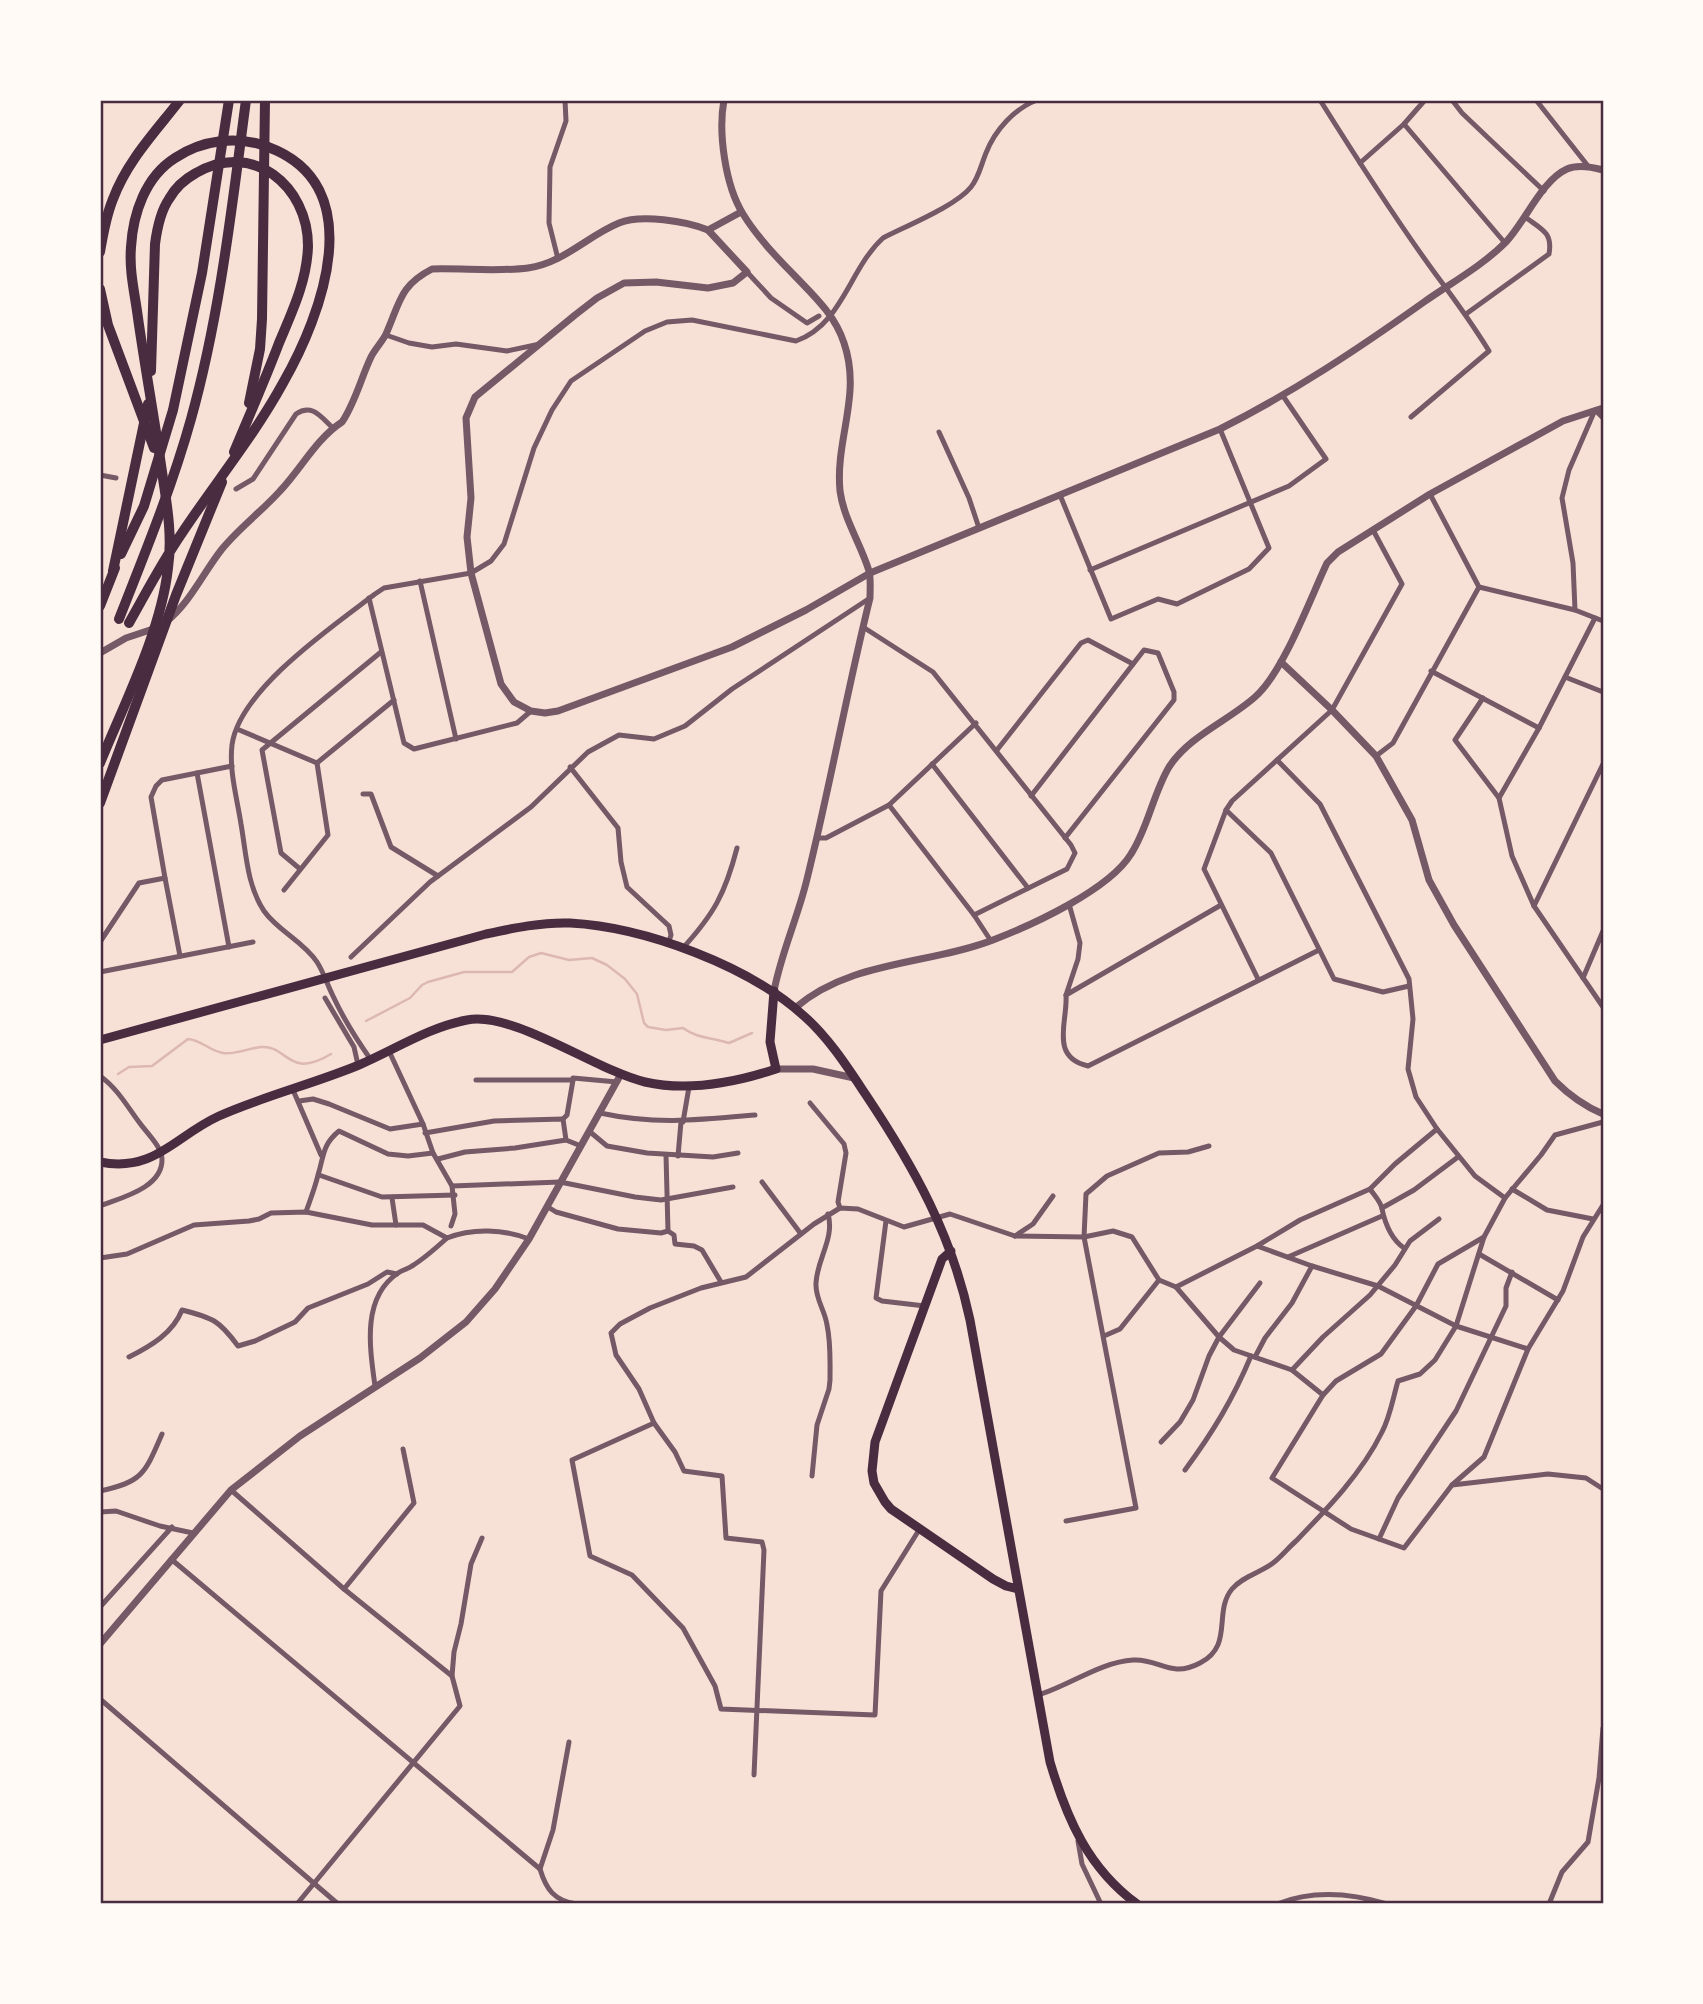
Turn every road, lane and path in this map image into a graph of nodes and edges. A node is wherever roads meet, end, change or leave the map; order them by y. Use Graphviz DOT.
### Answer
graph roads {
  1 [pos="180,100"];
  2 [pos="229,100"];
  3 [pos="246,100"];
  4 [pos="265,100"];
  5 [pos="565,100"];
  6 [pos="724,100"];
  7 [pos="1037,100"];
  8 [pos="1320,100"];
  9 [pos="1425,100"];
  10 [pos="1452,100"];
  11 [pos="1536,100"];
  12 [pos="1404,124"];
  13 [pos="1360,163"];
  14 [pos="1589,167"];
  15 [pos="1603,170"];
  16 [pos="1544,191"];
  17 [pos="741,212"];
  18 [pos="1525,217"];
  19 [pos="708,230"];
  20 [pos="1505,243"];
  21 [pos="100,252"];
  22 [pos="558,259"];
  23 [pos="747,272"];
  24 [pos="1446,287"];
  25 [pos="100,289"];
  26 [pos="1466,314"];
  27 [pos="831,315"];
  28 [pos="819,316"];
  29 [pos="386,335"];
  30 [pos="543,343"];
  31 [pos="1283,396"];
  32 [pos="1599,409"];
  33 [pos="1410,417"];
  34 [pos="1603,418"];
  35 [pos="333,428"];
  36 [pos="1220,429"];
  37 [pos="939,432"];
  38 [pos="234,453"];
  39 [pos="162,472"];
  40 [pos="100,475"];
  41 [pos="116,478"];
  42 [pos="236,489"];
  43 [pos="1430,494"];
  44 [pos="1060,495"];
  45 [pos="1250,503"];
  46 [pos="979,528"];
  47 [pos="1373,530"];
  48 [pos="1090,570"];
  49 [pos="113,571"];
  50 [pos="471,573"];
  51 [pos="870,573"];
  52 [pos="420,581"];
  53 [pos="1479,587"];
  54 [pos="369,598"];
  55 [pos="870,598"];
  56 [pos="100,607"];
  57 [pos="1575,610"];
  58 [pos="1595,618"];
  59 [pos="1603,621"];
  60 [pos="863,627"];
  61 [pos="382,652"];
  62 [pos="100,653"];
  63 [pos="1281,662"];
  64 [pos="1133,664"];
  65 [pos="1431,671"];
  66 [pos="1565,677"];
  67 [pos="1603,692"];
  68 [pos="1482,698"];
  69 [pos="394,700"];
  70 [pos="1332,710"];
  71 [pos="531,711"];
  72 [pos="976,723"];
  73 [pos="1539,728"];
  74 [pos="237,729"];
  75 [pos="456,739"];
  76 [pos="268,743"];
  77 [pos="997,750"];
  78 [pos="1376,756"];
  79 [pos="1278,760"];
  80 [pos="317,763"];
  81 [pos="100,764"];
  82 [pos="932,764"];
  83 [pos="1603,764"];
  84 [pos="232,766"];
  85 [pos="570,768"];
  86 [pos="197,773"];
  87 [pos="363,794"];
  88 [pos="1031,796"];
  89 [pos="1499,799"];
  90 [pos="100,803"];
  91 [pos="889,805"];
  92 [pos="1226,810"];
  93 [pos="817,838"];
  94 [pos="1065,838"];
  95 [pos="737,848"];
  96 [pos="300,870"];
  97 [pos="438,876"];
  98 [pos="165,878"];
  99 [pos="1028,888"];
  100 [pos="284,890"];
  101 [pos="1069,904"];
  102 [pos="1221,905"];
  103 [pos="1534,906"];
  104 [pos="974,915"];
  105 [pos="1603,931"];
  106 [pos="991,941"];
  107 [pos="100,942"];
  108 [pos="253,943"];
  109 [pos="668,944"];
  110 [pos="229,947"];
  111 [pos="682,949"];
  112 [pos="1319,950"];
  113 [pos="180,956"];
  114 [pos="351,957"];
  115 [pos="100,972"];
  116 [pos="1583,978"];
  117 [pos="327,979"];
  118 [pos="1258,979"];
  119 [pos="1409,986"];
  120 [pos="774,991"];
  121 [pos="1066,995"];
  122 [pos="325,998"];
  123 [pos="1603,1007"];
  124 [pos="795,1008"];
  125 [pos="100,1040"];
  126 [pos="389,1051"];
  127 [pos="371,1060"];
  128 [pos="358,1065"];
  129 [pos="776,1069"];
  130 [pos="100,1076"];
  131 [pos="854,1077"];
  132 [pos="619,1078"];
  133 [pos="476,1080"];
  134 [pos="573,1080"];
  135 [pos="689,1087"];
  136 [pos="293,1090"];
  137 [pos="299,1101"];
  138 [pos="810,1102"];
  139 [pos="600,1113"];
  140 [pos="1603,1114"];
  141 [pos="755,1115"];
  142 [pos="563,1119"];
  143 [pos="682,1122"];
  144 [pos="1603,1122"];
  145 [pos="423,1124"];
  146 [pos="1437,1129"];
  147 [pos="589,1130"];
  148 [pos="425,1133"];
  149 [pos="566,1140"];
  150 [pos="581,1146"];
  151 [pos="1209,1146"];
  152 [pos="161,1153"];
  153 [pos="433,1153"];
  154 [pos="738,1153"];
  155 [pos="321,1155"];
  156 [pos="666,1155"];
  157 [pos="678,1156"];
  158 [pos="1458,1157"];
  159 [pos="438,1159"];
  160 [pos="100,1162"];
  161 [pos="318,1175"];
  162 [pos="561,1182"];
  163 [pos="762,1182"];
  164 [pos="452,1186"];
  165 [pos="733,1187"];
  166 [pos="1370,1189"];
  167 [pos="1512,1189"];
  168 [pos="455,1195"];
  169 [pos="1053,1196"];
  170 [pos="392,1198"];
  171 [pos="1505,1198"];
  172 [pos="669,1199"];
  173 [pos="1603,1205"];
  174 [pos="100,1206"];
  175 [pos="548,1207"];
  176 [pos="840,1208"];
  177 [pos="1382,1208"];
  178 [pos="306,1212"];
  179 [pos="828,1214"];
  180 [pos="1382,1216"];
  181 [pos="938,1217"];
  182 [pos="1439,1219"];
  183 [pos="1593,1219"];
  184 [pos="886,1221"];
  185 [pos="396,1225"];
  186 [pos="451,1226"];
  187 [pos="668,1231"];
  188 [pos="801,1234"];
  189 [pos="1014,1236"];
  190 [pos="1084,1237"];
  191 [pos="1484,1237"];
  192 [pos="447,1238"];
  193 [pos="529,1239"];
  194 [pos="1257,1246"];
  195 [pos="1404,1248"];
  196 [pos="951,1251"];
  197 [pos="1479,1254"];
  198 [pos="1288,1257"];
  199 [pos="100,1258"];
  200 [pos="1312,1266"];
  201 [pos="1511,1272"];
  202 [pos="397,1274"];
  203 [pos="1159,1280"];
  204 [pos="721,1282"];
  205 [pos="1260,1283"];
  206 [pos="1378,1286"];
  207 [pos="1176,1287"];
  208 [pos="1558,1300"];
  209 [pos="925,1306"];
  210 [pos="1416,1306"];
  211 [pos="1457,1326"];
  212 [pos="1104,1336"];
  213 [pos="1219,1337"];
  214 [pos="1490,1337"];
  215 [pos="1528,1349"];
  216 [pos="1253,1356"];
  217 [pos="129,1357"];
  218 [pos="1292,1370"];
  219 [pos="375,1386"];
  220 [pos="1322,1395"];
  221 [pos="654,1423"];
  222 [pos="162,1434"];
  223 [pos="1161,1442"];
  224 [pos="403,1449"];
  225 [pos="1185,1470"];
  226 [pos="813,1476"];
  227 [pos="1452,1485"];
  228 [pos="1603,1489"];
  229 [pos="231,1490"];
  230 [pos="100,1491"];
  231 [pos="1325,1511"];
  232 [pos="100,1512"];
  233 [pos="1066,1521"];
  234 [pos="173,1527"];
  235 [pos="919,1530"];
  236 [pos="193,1533"];
  237 [pos="482,1538"];
  238 [pos="1379,1539"];
  239 [pos="171,1559"];
  240 [pos="344,1589"];
  241 [pos="1018,1589"];
  242 [pos="100,1606"];
  243 [pos="100,1644"];
  244 [pos="452,1676"];
  245 [pos="1038,1695"];
  246 [pos="100,1699"];
  247 [pos="757,1711"];
  248 [pos="1603,1728"];
  249 [pos="569,1741"];
  250 [pos="414,1764"];
  251 [pos="754,1775"];
  252 [pos="1078,1838"];
  253 [pos="540,1869"];
  254 [pos="314,1884"];
  255 [pos="1098,1903"];
  256 [pos="297,1904"];
  257 [pos="338,1904"];
  258 [pos="577,1904"];
  259 [pos="1137,1904"];
  260 [pos="1277,1904"];
  261 [pos="1387,1904"];
  262 [pos="1549,1904"];
  1 -- 21 [label="highway"];
  2 -- 49 [label="highway"];
  3 -- 39 [label="highway"];
  4 -- 38 [label="highway"];
  5 -- 22 [label="street"];
  6 -- 17 [label="street"];
  7 -- 27 [label="street"];
  8 -- 13 [label="street"];
  9 -- 12 [label="street"];
  10 -- 16 [label="street"];
  11 -- 14 [label="street"];
  12 -- 13 [label="street"];
  12 -- 20 [label="street"];
  13 -- 24 [label="street"];
  14 -- 15 [label="street"];
  14 -- 16 [label="street"];
  16 -- 18 [label="street"];
  17 -- 19 [label="street"];
  17 -- 27 [label="street"];
  18 -- 20 [label="street"];
  18 -- 26 [label="street"];
  19 -- 22 [label="street"];
  19 -- 23 [label="street"];
  20 -- 24 [label="street"];
  22 -- 29 [label="street"];
  23 -- 28 [label="street"];
  23 -- 30 [label="street"];
  24 -- 26 [label="street"];
  24 -- 31 [label="street"];
  25 -- 39 [label="highway"];
  26 -- 33 [label="street"];
  27 -- 50 [label="street"];
  27 -- 51 [label="street"];
  29 -- 30 [label="street"];
  29 -- 35 [label="street"];
  30 -- 50 [label="street"];
  31 -- 36 [label="street"];
  31 -- 45 [label="street"];
  32 -- 34 [label="street"];
  32 -- 43 [label="street"];
  32 -- 57 [label="street"];
  35 -- 42 [label="street"];
  35 -- 62 [label="street"];
  36 -- 44 [label="street"];
  36 -- 45 [label="street"];
  37 -- 46 [label="street"];
  38 -- 49 [label="highway"];
  38 -- 90 [label="highway"];
  39 -- 81 [label="highway"];
  40 -- 41 [label="street"];
  43 -- 47 [label="street"];
  43 -- 53 [label="street"];
  44 -- 46 [label="street"];
  44 -- 48 [label="street"];
  45 -- 48 [label="street"];
  45 -- 48 [label="street"];
  46 -- 51 [label="street"];
  47 -- 63 [label="street"];
  47 -- 70 [label="street"];
  49 -- 56 [label="highway"];
  50 -- 52 [label="street"];
  50 -- 71 [label="street"];
  51 -- 55 [label="street"];
  51 -- 71 [label="street"];
  52 -- 54 [label="street"];
  52 -- 75 [label="street"];
  53 -- 57 [label="street"];
  53 -- 65 [label="street"];
  54 -- 61 [label="street"];
  54 -- 74 [label="street"];
  55 -- 60 [label="street"];
  55 -- 85 [label="street"];
  57 -- 58 [label="street"];
  58 -- 59 [label="street"];
  58 -- 66 [label="street"];
  60 -- 72 [label="street"];
  60 -- 93 [label="street"];
  61 -- 69 [label="street"];
  61 -- 76 [label="street"];
  63 -- 70 [label="street"];
  63 -- 101 [label="street"];
  64 -- 77 [label="street"];
  64 -- 88 [label="street"];
  64 -- 94 [label="street"];
  65 -- 68 [label="street"];
  65 -- 78 [label="street"];
  66 -- 67 [label="street"];
  66 -- 73 [label="street"];
  68 -- 73 [label="street"];
  68 -- 89 [label="street"];
  69 -- 75 [label="street"];
  69 -- 80 [label="street"];
  70 -- 78 [label="street"];
  70 -- 79 [label="street"];
  71 -- 75 [label="street"];
  72 -- 77 [label="street"];
  72 -- 82 [label="street"];
  73 -- 89 [label="street"];
  74 -- 76 [label="street"];
  74 -- 84 [label="street"];
  76 -- 80 [label="street"];
  76 -- 96 [label="street"];
  77 -- 88 [label="street"];
  78 -- 140 [label="street"];
  79 -- 92 [label="street"];
  79 -- 119 [label="street"];
  80 -- 96 [label="street"];
  82 -- 91 [label="street"];
  82 -- 99 [label="street"];
  83 -- 103 [label="street"];
  84 -- 86 [label="street"];
  84 -- 117 [label="street"];
  85 -- 97 [label="street"];
  85 -- 109 [label="street"];
  86 -- 98 [label="street"];
  86 -- 110 [label="street"];
  87 -- 97 [label="street"];
  88 -- 94 [label="street"];
  89 -- 103 [label="street"];
  91 -- 93 [label="street"];
  91 -- 104 [label="street"];
  92 -- 102 [label="street"];
  92 -- 112 [label="street"];
  93 -- 120 [label="street"];
  94 -- 99 [label="street"];
  95 -- 111 [label="street"];
  96 -- 100 [label="street"];
  97 -- 114 [label="street"];
  98 -- 107 [label="street"];
  98 -- 113 [label="street"];
  99 -- 104 [label="street"];
  101 -- 106 [label="street"];
  101 -- 121 [label="street"];
  102 -- 118 [label="street"];
  102 -- 121 [label="street"];
  103 -- 116 [label="street"];
  104 -- 106 [label="street"];
  105 -- 116 [label="street"];
  106 -- 124 [label="street"];
  108 -- 110 [label="street"];
  109 -- 111 [label="main road"];
  109 -- 117 [label="main road"];
  110 -- 113 [label="street"];
  111 -- 120 [label="main road"];
  112 -- 118 [label="street"];
  112 -- 119 [label="street"];
  113 -- 115 [label="street"];
  116 -- 123 [label="street"];
  117 -- 125 [label="main road"];
  117 -- 127 [label="street"];
  118 -- 121 [label="street"];
  119 -- 146 [label="street"];
  120 -- 124 [label="main road"];
  120 -- 129 [label="main road"];
  122 -- 128 [label="street"];
  124 -- 131 [label="main road"];
  126 -- 127 [label="main road"];
  126 -- 132 [label="main road"];
  126 -- 145 [label="street"];
  127 -- 128 [label="main road"];
  128 -- 136 [label="main road"];
  129 -- 131 [label="street"];
  129 -- 135 [label="main road"];
  130 -- 152 [label="street"];
  131 -- 181 [label="main road"];
  132 -- 134 [label="street"];
  132 -- 135 [label="main road"];
  132 -- 139 [label="street"];
  133 -- 134 [label="street"];
  134 -- 142 [label="street"];
  135 -- 143 [label="street"];
  136 -- 137 [label="street"];
  136 -- 152 [label="main road"];
  137 -- 145 [label="street"];
  137 -- 155 [label="street"];
  138 -- 176 [label="street"];
  139 -- 143 [label="street"];
  139 -- 147 [label="street"];
  141 -- 143 [label="street"];
  142 -- 148 [label="street"];
  142 -- 149 [label="street"];
  143 -- 157 [label="street"];
  144 -- 167 [label="street"];
  145 -- 148 [label="street"];
  146 -- 158 [label="street"];
  146 -- 166 [label="street"];
  147 -- 150 [label="street"];
  147 -- 156 [label="street"];
  148 -- 153 [label="street"];
  149 -- 150 [label="street"];
  149 -- 159 [label="street"];
  150 -- 162 [label="street"];
  151 -- 190 [label="street"];
  152 -- 160 [label="main road"];
  152 -- 174 [label="street"];
  153 -- 155 [label="street"];
  153 -- 159 [label="street"];
  154 -- 157 [label="street"];
  155 -- 161 [label="street"];
  156 -- 157 [label="street"];
  156 -- 172 [label="street"];
  158 -- 171 [label="street"];
  158 -- 177 [label="street"];
  159 -- 164 [label="street"];
  161 -- 170 [label="street"];
  161 -- 178 [label="street"];
  162 -- 164 [label="street"];
  162 -- 172 [label="street"];
  162 -- 175 [label="street"];
  163 -- 188 [label="street"];
  164 -- 168 [label="street"];
  165 -- 172 [label="street"];
  166 -- 177 [label="street"];
  166 -- 194 [label="street"];
  167 -- 171 [label="street"];
  167 -- 183 [label="street"];
  168 -- 170 [label="street"];
  168 -- 186 [label="street"];
  169 -- 189 [label="street"];
  170 -- 185 [label="street"];
  171 -- 191 [label="street"];
  172 -- 187 [label="street"];
  173 -- 183 [label="street"];
  175 -- 187 [label="street"];
  175 -- 193 [label="street"];
  176 -- 179 [label="street"];
  176 -- 184 [label="street"];
  177 -- 180 [label="street"];
  178 -- 185 [label="street"];
  178 -- 199 [label="street"];
  179 -- 188 [label="street"];
  179 -- 226 [label="street"];
  180 -- 195 [label="street"];
  180 -- 198 [label="street"];
  181 -- 184 [label="street"];
  181 -- 189 [label="street"];
  181 -- 196 [label="main road"];
  182 -- 195 [label="street"];
  183 -- 208 [label="street"];
  184 -- 209 [label="street"];
  185 -- 192 [label="street"];
  187 -- 204 [label="street"];
  188 -- 204 [label="street"];
  189 -- 190 [label="street"];
  190 -- 203 [label="street"];
  190 -- 212 [label="street"];
  191 -- 197 [label="street"];
  191 -- 210 [label="street"];
  192 -- 193 [label="street"];
  192 -- 202 [label="street"];
  193 -- 219 [label="street"];
  194 -- 198 [label="street"];
  194 -- 207 [label="street"];
  195 -- 206 [label="street"];
  196 -- 209 [label="main road"];
  196 -- 241 [label="main road"];
  197 -- 201 [label="street"];
  197 -- 211 [label="street"];
  198 -- 200 [label="street"];
  200 -- 206 [label="street"];
  200 -- 216 [label="street"];
  201 -- 208 [label="street"];
  201 -- 214 [label="street"];
  202 -- 217 [label="street"];
  202 -- 219 [label="street"];
  203 -- 207 [label="street"];
  203 -- 212 [label="street"];
  204 -- 221 [label="street"];
  205 -- 213 [label="street"];
  206 -- 210 [label="street"];
  206 -- 218 [label="street"];
  207 -- 213 [label="street"];
  208 -- 215 [label="street"];
  209 -- 235 [label="main road"];
  210 -- 211 [label="street"];
  210 -- 220 [label="street"];
  211 -- 214 [label="street"];
  211 -- 231 [label="street"];
  212 -- 233 [label="street"];
  213 -- 216 [label="street"];
  213 -- 223 [label="street"];
  214 -- 215 [label="street"];
  214 -- 238 [label="street"];
  215 -- 227 [label="street"];
  216 -- 218 [label="street"];
  216 -- 225 [label="street"];
  218 -- 220 [label="street"];
  219 -- 229 [label="street"];
  220 -- 231 [label="street"];
  221 -- 247 [label="street"];
  221 -- 247 [label="street"];
  222 -- 230 [label="street"];
  224 -- 240 [label="street"];
  227 -- 228 [label="street"];
  227 -- 238 [label="street"];
  229 -- 236 [label="street"];
  229 -- 240 [label="street"];
  231 -- 238 [label="street"];
  231 -- 245 [label="street"];
  232 -- 234 [label="street"];
  234 -- 236 [label="street"];
  234 -- 242 [label="street"];
  235 -- 241 [label="main road"];
  235 -- 247 [label="street"];
  236 -- 239 [label="street"];
  237 -- 244 [label="street"];
  239 -- 243 [label="street"];
  239 -- 250 [label="street"];
  240 -- 244 [label="street"];
  241 -- 245 [label="main road"];
  244 -- 250 [label="street"];
  245 -- 252 [label="main road"];
  246 -- 254 [label="street"];
  247 -- 251 [label="street"];
  248 -- 262 [label="street"];
  249 -- 253 [label="street"];
  250 -- 253 [label="street"];
  250 -- 254 [label="street"];
  252 -- 255 [label="street"];
  252 -- 259 [label="main road"];
  253 -- 258 [label="street"];
  254 -- 256 [label="street"];
  254 -- 257 [label="street"];
  260 -- 261 [label="street"];
}
